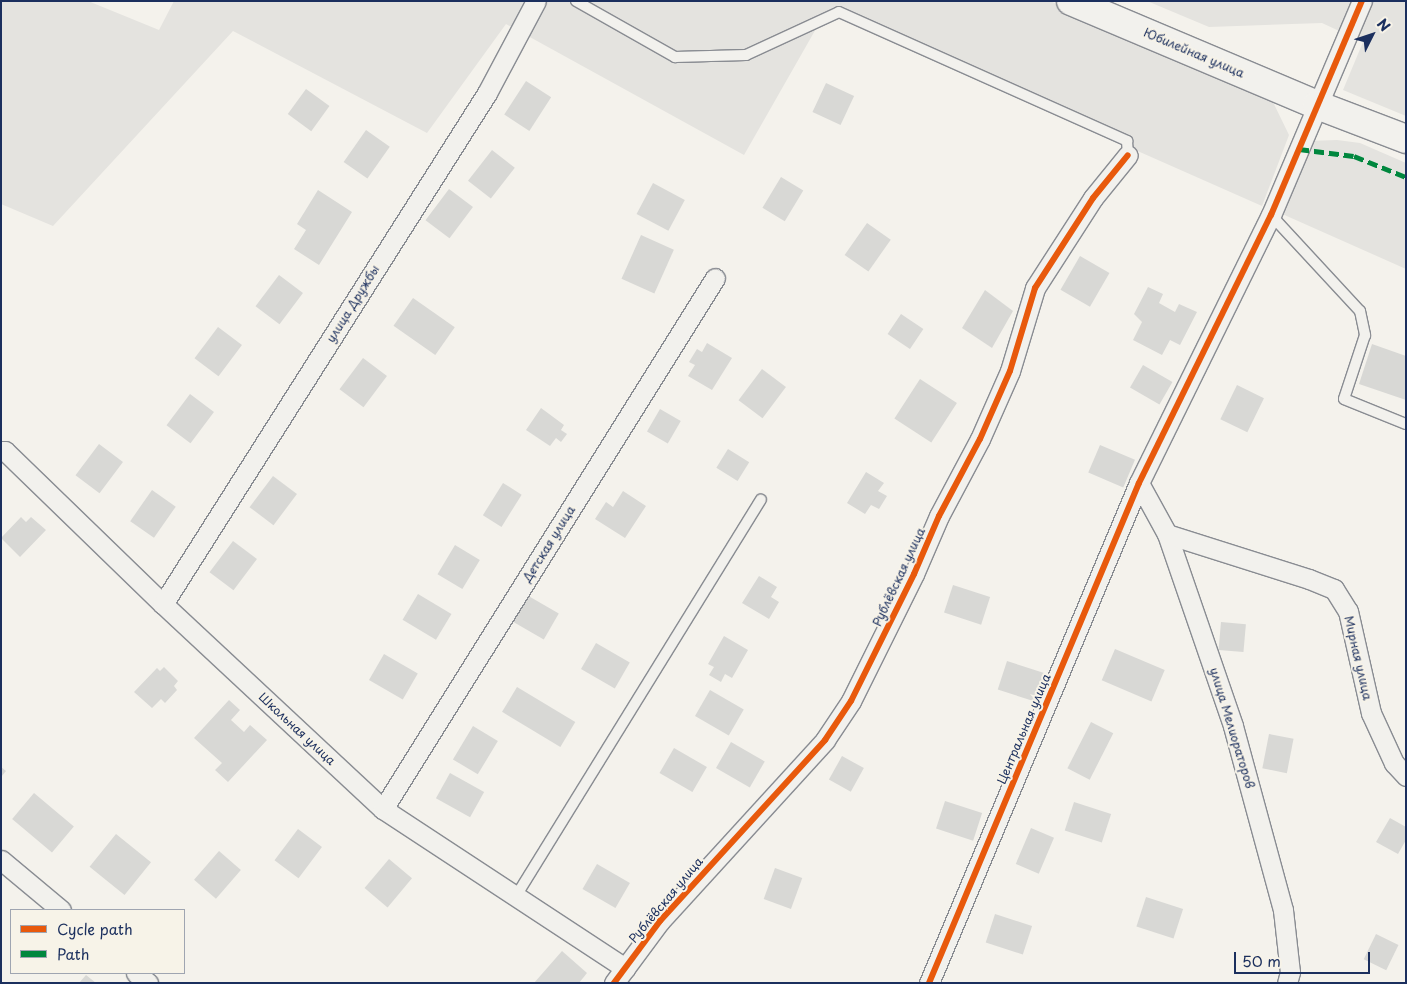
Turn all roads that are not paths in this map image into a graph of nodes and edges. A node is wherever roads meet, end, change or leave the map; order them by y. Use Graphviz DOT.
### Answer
graph roads {
  1 [pos="536,1"];
  2 [pos="576,1"];
  3 [pos="1071,1"];
  4 [pos="1362,1"];
  5 [pos="1317,105"];
  6 [pos="1406,139"];
  7 [pos="1128,155"];
  8 [pos="1271,216"];
  9 [pos="716,278"];
  10 [pos="1406,424"];
  11 [pos="1,451"];
  12 [pos="1139,484"];
  13 [pos="761,500"];
  14 [pos="1167,534"];
  15 [pos="163,604"];
  16 [pos="1406,776"];
  17 [pos="383,809"];
  18 [pos="1,860"];
  19 [pos="516,896"];
  20 [pos="60,909"];
  21 [pos="625,968"];
  22 [pos="137,974"];
  23 [pos="148,983"];
  24 [pos="614,983"];
  25 [pos="929,983"];
  26 [pos="1287,983"];
  1 -- 15 [label="street, улица Дружбы"];
  2 -- 7 [label="lane"];
  3 -- 5 [label="highway, Юбилейная улица"];
  4 -- 5 [label="street, Центральная улица"];
  5 -- 6 [label="highway, Юбилейная улица"];
  5 -- 8 [label="street, Центральная улица"];
  7 -- 21 [label="street, Рублёвская улица"];
  8 -- 10 [label="lane"];
  8 -- 12 [label="street, Центральная улица"];
  9 -- 17 [label="street, Детская улица"];
  11 -- 15 [label="street, Школьная улица"];
  12 -- 14 [label="street, улица Мелиораторов"];
  12 -- 25 [label="street, Центральная улица"];
  13 -- 19 [label="lane"];
  14 -- 16 [label="street, Мирная улица"];
  14 -- 26 [label="street, улица Мелиораторов"];
  15 -- 17 [label="street, Школьная улица"];
  17 -- 19 [label="street, Школьная улица"];
  18 -- 20 [label="street"];
  19 -- 21 [label="street, Школьная улица"];
  21 -- 24 [label="street, Рублёвская улица"];
  22 -- 23 [label="street"];
}
